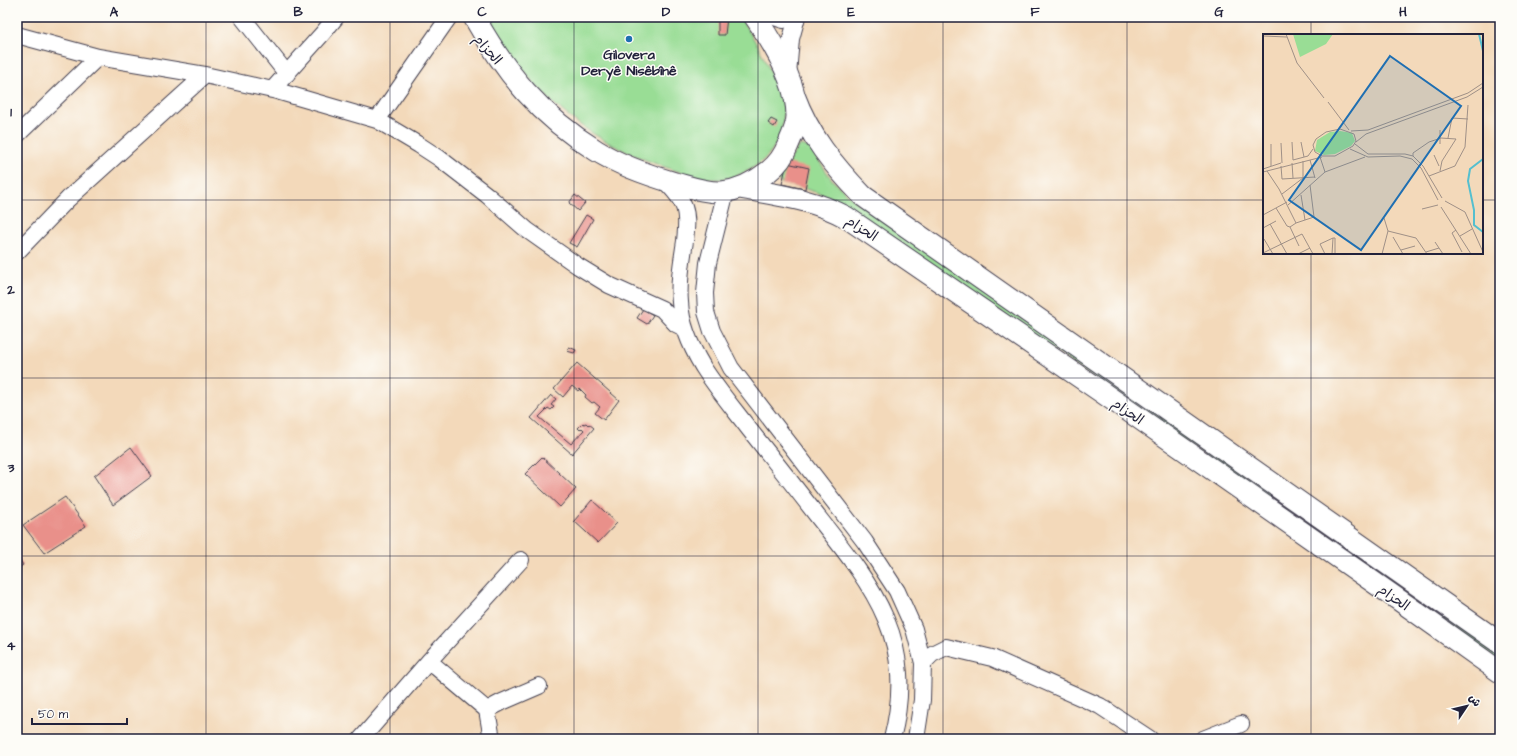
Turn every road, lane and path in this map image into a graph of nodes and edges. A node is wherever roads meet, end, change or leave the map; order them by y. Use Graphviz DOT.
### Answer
graph roads {
  1 [pos="242,17"];
  2 [pos="336,17"];
  3 [pos="449,17"];
  4 [pos="460,17"];
  5 [pos="474,17"];
  6 [pos="755,17"];
  7 [pos="774,17"];
  8 [pos="791,17"];
  9 [pos="798,17"];
  10 [pos="17,35"];
  11 [pos="98,57"];
  12 [pos="286,74"];
  13 [pos="205,75"];
  14 [pos="516,82"];
  15 [pos="791,86"];
  16 [pos="272,90"];
  17 [pos="377,120"];
  18 [pos="17,135"];
  19 [pos="663,179"];
  20 [pos="733,189"];
  21 [pos="17,252"];
  22 [pos="684,328"];
  23 [pos="520,560"];
  24 [pos="1500,642"];
  25 [pos="429,661"];
  26 [pos="922,663"];
  27 [pos="1500,672"];
  28 [pos="539,686"];
  29 [pos="487,710"];
  30 [pos="1241,724"];
  31 [pos="361,739"];
  32 [pos="492,739"];
  33 [pos="892,739"];
  34 [pos="916,739"];
  35 [pos="1150,739"];
  36 [pos="1203,739"];
  1 -- 12 [label="street"];
  2 -- 12 [label="street"];
  3 -- 17 [label="street"];
  4 -- 14 [label="main road, الحزام"];
  5 -- 14 [label="main road"];
  6 -- 15 [label="main road"];
  7 -- 8 [label="street"];
  9 -- 15 [label="street"];
  10 -- 11 [label="street"];
  11 -- 13 [label="street"];
  11 -- 18 [label="street"];
  12 -- 16 [label="street"];
  13 -- 16 [label="street"];
  13 -- 21 [label="street"];
  14 -- 19 [label="main road"];
  15 -- 20 [label="main road"];
  15 -- 24 [label="main road, الحزام"];
  16 -- 17 [label="street"];
  17 -- 22 [label="street"];
  19 -- 20 [label="main road"];
  19 -- 22 [label="street"];
  20 -- 26 [label="street"];
  20 -- 27 [label="main road, الحزام"];
  22 -- 33 [label="street"];
  23 -- 25 [label="street"];
  25 -- 29 [label="street"];
  25 -- 31 [label="street"];
  26 -- 34 [label="street"];
  26 -- 35 [label="street"];
  28 -- 29 [label="street"];
  29 -- 32 [label="street"];
  30 -- 36 [label="street"];
}
